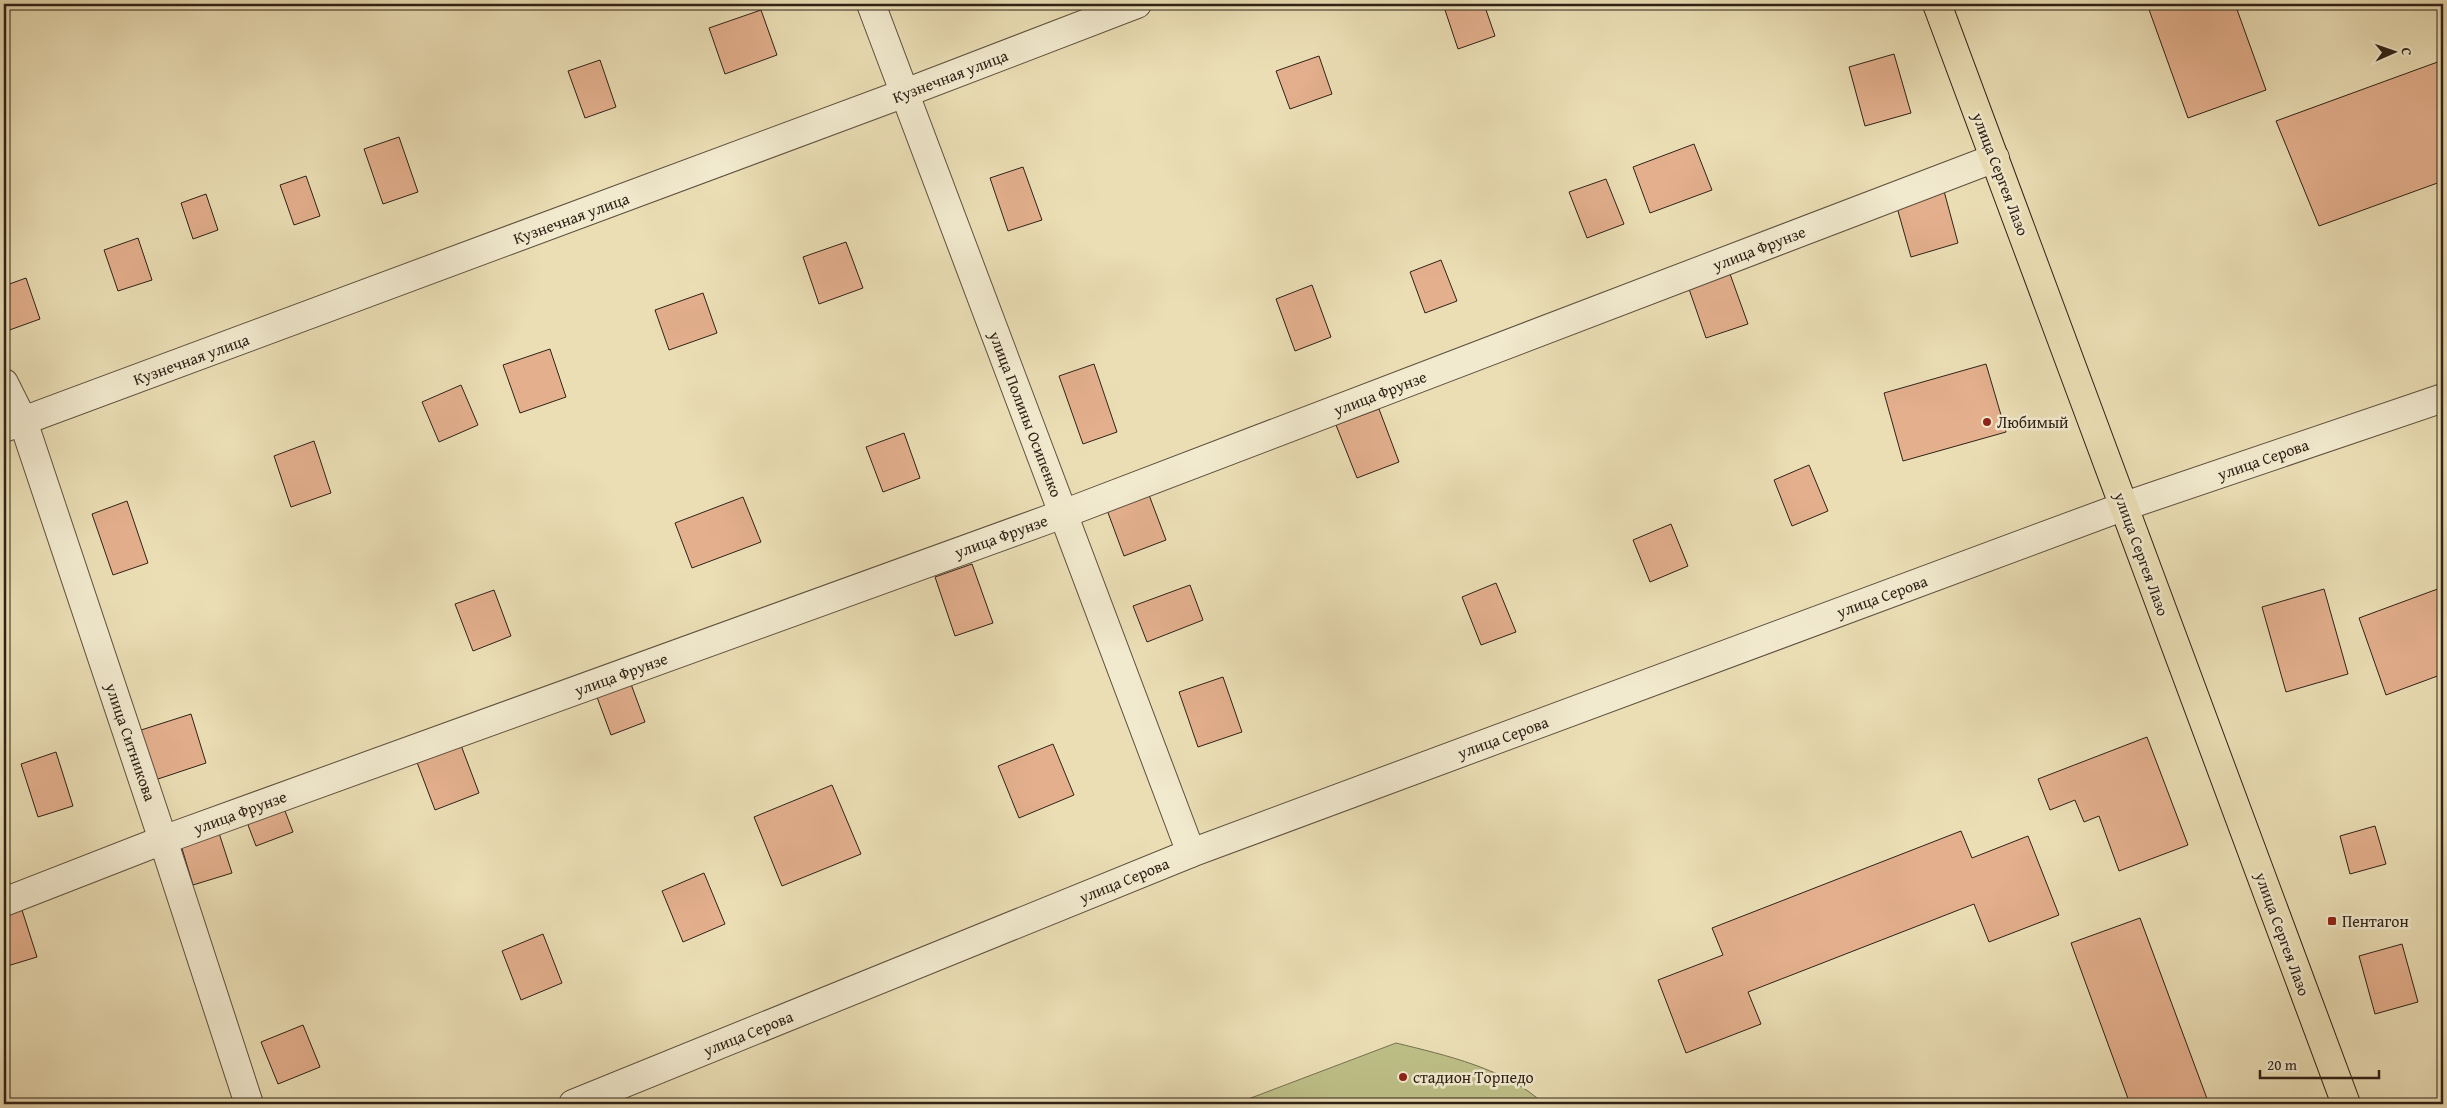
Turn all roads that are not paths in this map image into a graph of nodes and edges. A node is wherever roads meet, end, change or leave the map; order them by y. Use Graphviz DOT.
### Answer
graph roads {
  1 [pos="871,4"];
  2 [pos="1137,4"];
  3 [pos="1937,4"];
  4 [pos="905,94"];
  5 [pos="1995,158"];
  6 [pos="4,383"];
  7 [pos="2443,398"];
  8 [pos="13,425"];
  9 [pos="2125,506"];
  10 [pos="1063,514"];
  11 [pos="163,840"];
  12 [pos="1191,852"];
  13 [pos="4,902"];
  14 [pos="249,1104"];
  15 [pos="573,1104"];
  16 [pos="2346,1104"];
  1 -- 4 [label="street, улица Полины Осипенко"];
  2 -- 4 [label="street, Кузнечная улица"];
  3 -- 5 [label="main road, улица Сергея Лазо"];
  4 -- 8 [label="street, Кузнечная улица"];
  4 -- 10 [label="street, улица Полины Осипенко"];
  5 -- 9 [label="main road, улица Сергея Лазо"];
  5 -- 10 [label="street, улица Фрунзе"];
  6 -- 8 [label="street, улица Ситникова"];
  7 -- 9 [label="street, улица Серова"];
  8 -- 11 [label="street, улица Ситникова"];
  9 -- 12 [label="street, улица Серова"];
  9 -- 16 [label="main road, улица Сергея Лазо"];
  10 -- 11 [label="street, улица Фрунзе"];
  10 -- 12 [label="street, улица Полины Осипенко"];
  11 -- 13 [label="street, улица Фрунзе"];
  11 -- 14 [label="street, улица Ситникова"];
  12 -- 15 [label="street, улица Серова"];
}
